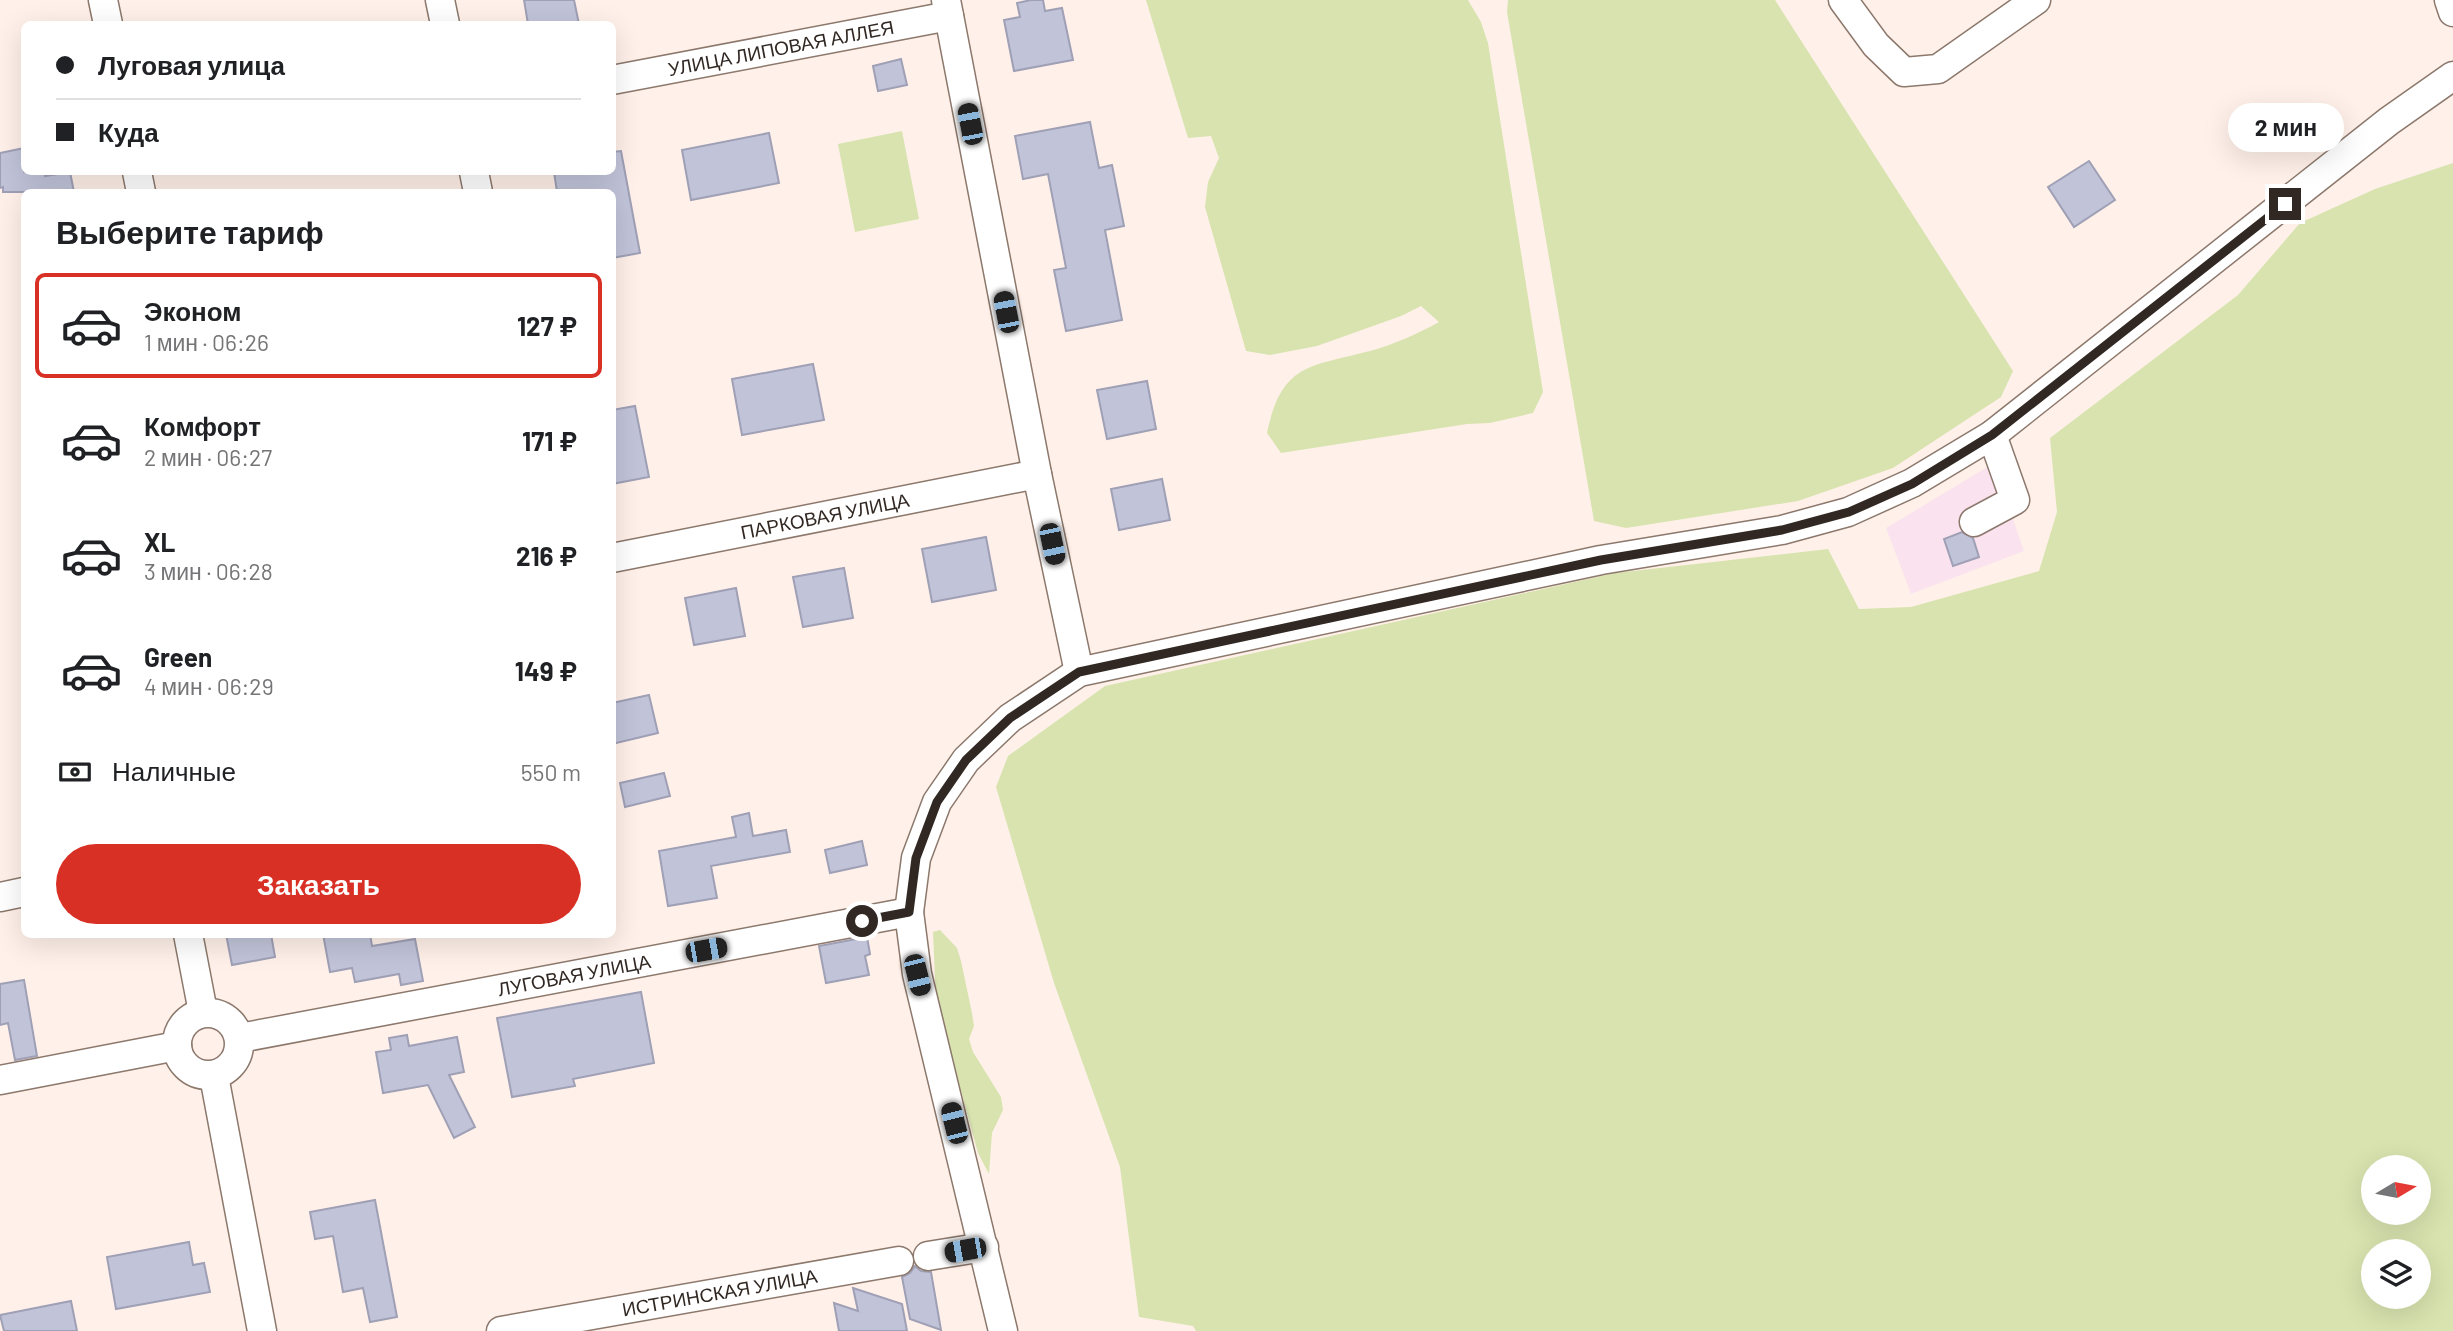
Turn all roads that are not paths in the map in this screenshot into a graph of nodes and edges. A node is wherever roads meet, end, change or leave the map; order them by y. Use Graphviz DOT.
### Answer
graph roads {
  1 [pos="103,0"];
  2 [pos="440,0"];
  3 [pos="1843,0"];
  4 [pos="2036,0"];
  5 [pos="2449,0"];
  6 [pos="947,8"];
  7 [pos="2453,12"];
  8 [pos="107,21"];
  9 [pos="444,21"];
  10 [pos="2453,76"];
  11 [pos="616,79"];
  12 [pos="1992,435"];
  13 [pos="1037,474"];
  14 [pos="1974,522"];
  15 [pos="616,557"];
  16 [pos="1079,672"];
  17 [pos="21,893"];
  18 [pos="0,897"];
  19 [pos="909,912"];
  20 [pos="189,938"];
  21 [pos="202,1013"];
  22 [pos="240,1038"];
  23 [pos="177,1046"];
  24 [pos="214,1076"];
  25 [pos="0,1080"];
  26 [pos="984,1247"];
  27 [pos="928,1256"];
  28 [pos="899,1261"];
  29 [pos="262,1331"];
  30 [pos="501,1331"];
  31 [pos="1003,1331"];
  1 -- 8 [label="street"];
  2 -- 9 [label="street"];
  3 -- 4 [label="street"];
  5 -- 7 [label="street"];
  6 -- 11 [label="street, УЛИЦА ЛИПОВАЯ АЛЛЕЯ"];
  6 -- 13 [label="street"];
  10 -- 12 [label="street"];
  12 -- 14 [label="street"];
  12 -- 16 [label="street"];
  13 -- 15 [label="street, ПАРКОВАЯ УЛИЦА"];
  13 -- 16 [label="street"];
  16 -- 19 [label="street"];
  17 -- 18 [label="street"];
  19 -- 22 [label="street, ЛУГОВАЯ УЛИЦА"];
  19 -- 26 [label="street"];
  20 -- 21 [label="street"];
  21 -- 22 [label="street"];
  21 -- 23 [label="street"];
  22 -- 24 [label="street"];
  23 -- 24 [label="street"];
  23 -- 25 [label="street"];
  24 -- 29 [label="street"];
  26 -- 27 [label="street"];
  26 -- 31 [label="street"];
  28 -- 30 [label="street, ИСТРИНСКАЯ УЛИЦА"];
}
